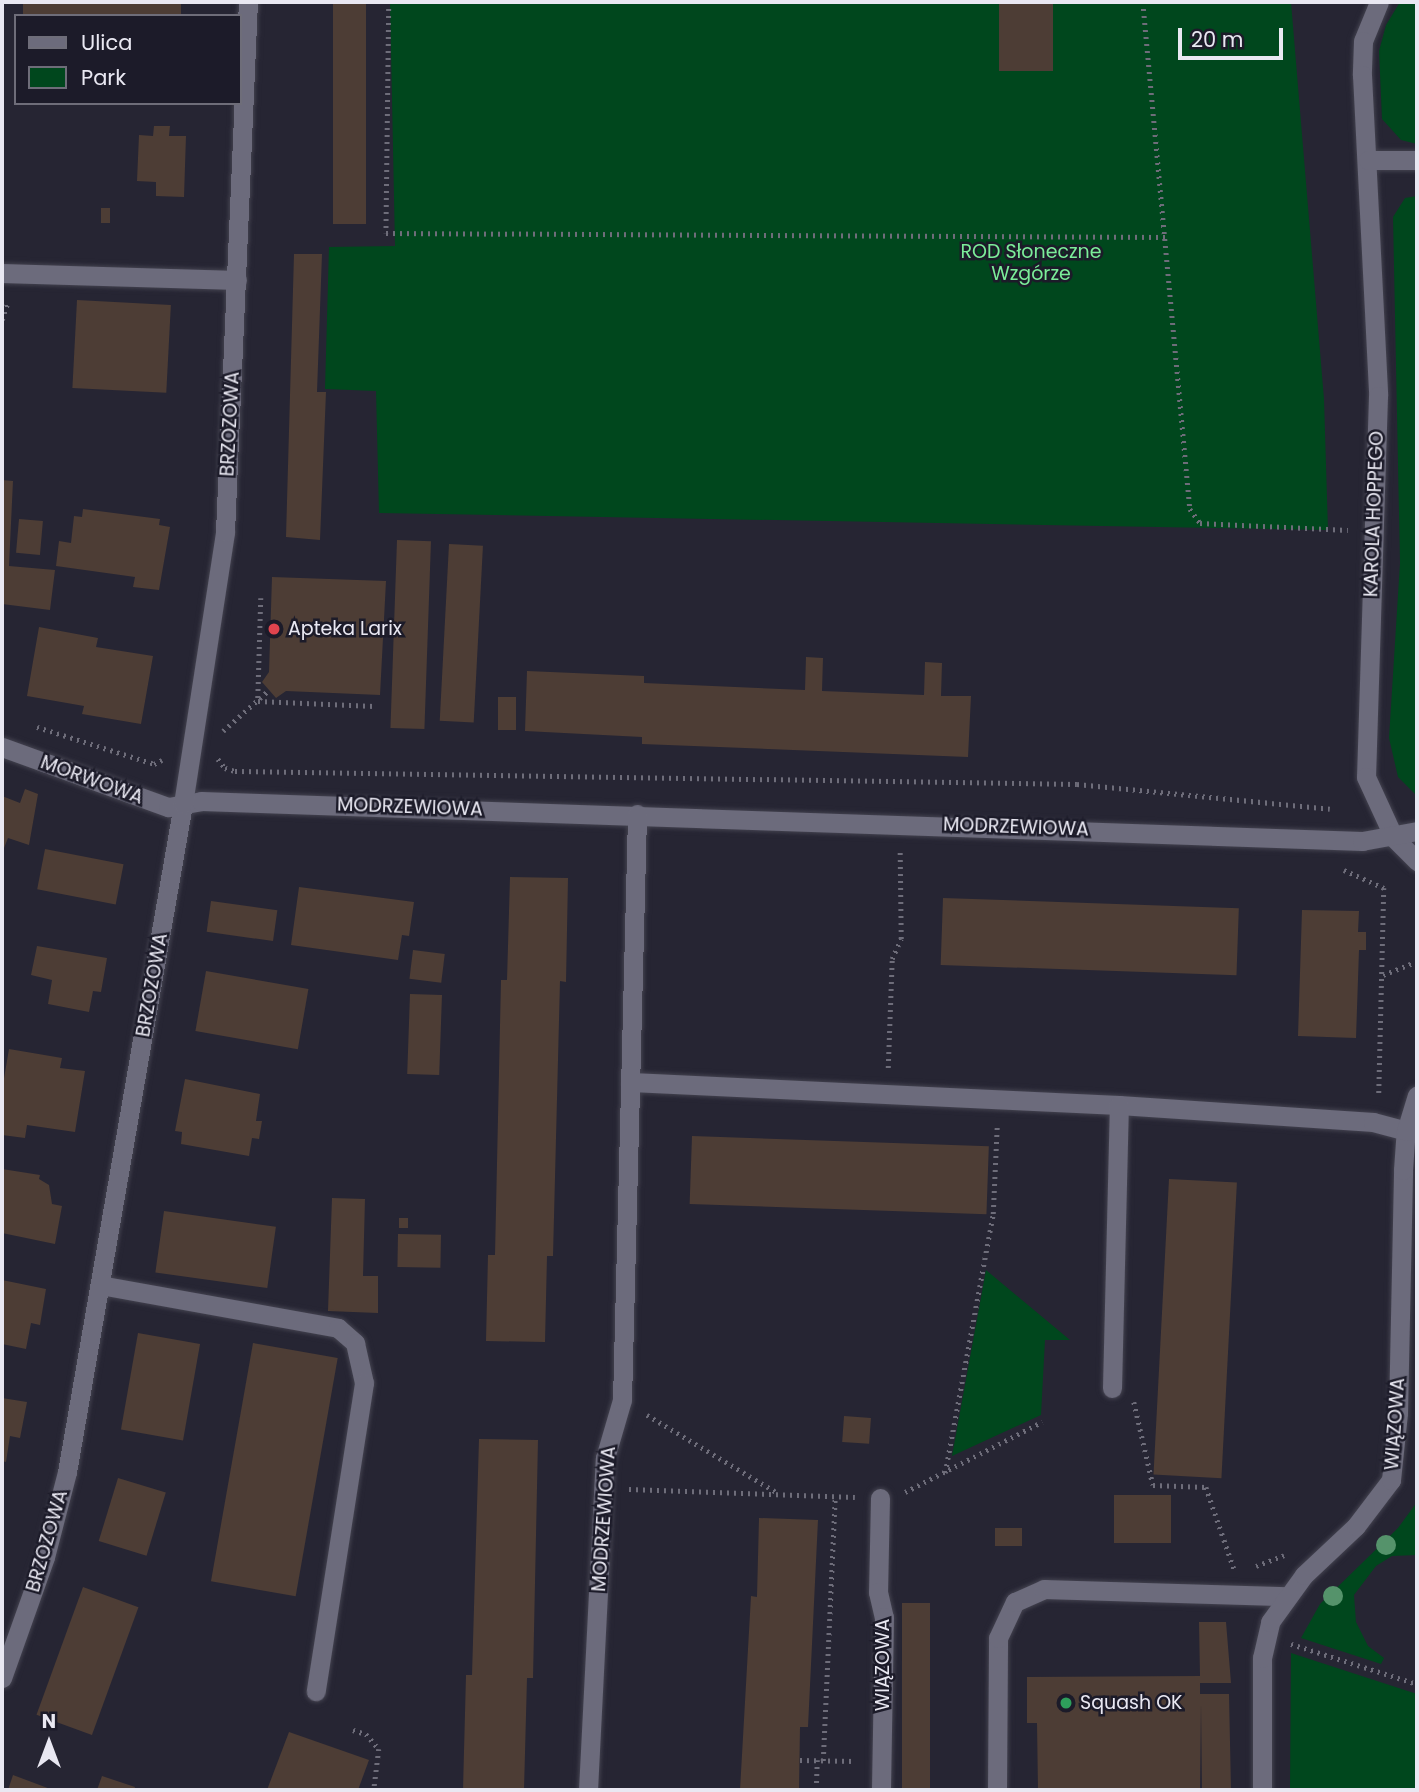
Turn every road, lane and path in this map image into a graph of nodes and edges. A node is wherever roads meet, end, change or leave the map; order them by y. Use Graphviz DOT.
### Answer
graph roads {
  1 [pos="248,2"];
  2 [pos="389,2"];
  3 [pos="1143,2"];
  4 [pos="1379,2"];
  5 [pos="1368,160"];
  6 [pos="1417,160"];
  7 [pos="1167,237"];
  8 [pos="237,280"];
  9 [pos="7,281"];
  10 [pos="2,320"];
  11 [pos="1374,531"];
  12 [pos="261,598"];
  13 [pos="269,690"];
  14 [pos="258,701"];
  15 [pos="374,706"];
  16 [pos="27,724"];
  17 [pos="223,730"];
  18 [pos="2,747"];
  19 [pos="166,759"];
  20 [pos="235,771"];
  21 [pos="183,804"];
  22 [pos="636,814"];
  23 [pos="900,822"];
  24 [pos="1417,831"];
  25 [pos="1394,838"];
  26 [pos="1339,840"];
  27 [pos="1417,861"];
  28 [pos="1417,961"];
  29 [pos="1383,975"];
  30 [pos="630,1082"];
  31 [pos="887,1094"];
  32 [pos="1380,1094"];
  33 [pos="1417,1096"];
  34 [pos="1118,1105"];
  35 [pos="997,1121"];
  36 [pos="1406,1131"];
  37 [pos="1409,1240"];
  38 [pos="100,1285"];
  39 [pos="1112,1388"];
  40 [pos="622,1400"];
  41 [pos="1134,1402"];
  42 [pos="1042,1422"];
  43 [pos="945,1473"];
  44 [pos="603,1488"];
  45 [pos="779,1494"];
  46 [pos="835,1496"];
  47 [pos="880,1498"];
  48 [pos="1294,1549"];
  49 [pos="1286,1596"];
  50 [pos="1294,1634"];
  51 [pos="1291,1643"];
  52 [pos="1287,1652"];
  53 [pos="2,1678"];
  54 [pos="1417,1684"];
  55 [pos="316,1691"];
  56 [pos="353,1730"];
  57 [pos="861,1748"];
  58 [pos="800,1760"];
  59 [pos="820,1761"];
  60 [pos="861,1762"];
  61 [pos="861,1771"];
  62 [pos="374,1790"];
  63 [pos="588,1790"];
  64 [pos="816,1790"];
  65 [pos="881,1790"];
  66 [pos="997,1790"];
  67 [pos="1262,1790"];
  1 -- 8 [label="street, BRZOZOWA"];
  2 -- 7 [label="path"];
  3 -- 7 [label="path"];
  4 -- 5 [label="street, KAROLA HOPPEGO"];
  5 -- 6 [label="street"];
  5 -- 11 [label="street, KAROLA HOPPEGO"];
  7 -- 11 [label="path"];
  8 -- 9 [label="street"];
  8 -- 21 [label="street, BRZOZOWA"];
  9 -- 10 [label="path"];
  11 -- 25 [label="street, KAROLA HOPPEGO"];
  12 -- 14 [label="path"];
  13 -- 14 [label="path"];
  14 -- 15 [label="path"];
  14 -- 17 [label="path"];
  16 -- 19 [label="path"];
  18 -- 21 [label="street, MORWOWA"];
  20 -- 26 [label="path"];
  21 -- 22 [label="street, MODRZEWIOWA"];
  21 -- 38 [label="street, BRZOZOWA"];
  22 -- 23 [label="street, MODRZEWIOWA"];
  22 -- 30 [label="street, MODRZEWIOWA"];
  23 -- 26 [label="street, MODRZEWIOWA"];
  23 -- 31 [label="path"];
  24 -- 25 [label="street"];
  25 -- 26 [label="street, MODRZEWIOWA"];
  25 -- 27 [label="street"];
  26 -- 29 [label="path"];
  28 -- 29 [label="path"];
  29 -- 32 [label="path"];
  30 -- 31 [label="street"];
  30 -- 40 [label="street, MODRZEWIOWA"];
  31 -- 34 [label="street"];
  33 -- 36 [label="street, WIĄZOWA"];
  34 -- 36 [label="street"];
  34 -- 39 [label="street"];
  35 -- 43 [label="path"];
  36 -- 37 [label="street, WIĄZOWA"];
  37 -- 49 [label="street, WIĄZOWA"];
  38 -- 53 [label="street, BRZOZOWA"];
  38 -- 55 [label="street"];
  40 -- 44 [label="street, MODRZEWIOWA"];
  40 -- 45 [label="path"];
  41 -- 48 [label="path"];
  42 -- 43 [label="path"];
  43 -- 47 [label="path"];
  44 -- 45 [label="path"];
  44 -- 63 [label="street, MODRZEWIOWA"];
  45 -- 46 [label="path"];
  46 -- 47 [label="path"];
  46 -- 59 [label="path"];
  47 -- 65 [label="street, WIĄZOWA"];
  49 -- 66 [label="street"];
  49 -- 67 [label="street, WIĄZOWA"];
  50 -- 51 [label="path"];
  51 -- 52 [label="path"];
  51 -- 54 [label="path"];
  56 -- 62 [label="path"];
  57 -- 60 [label="path"];
  58 -- 59 [label="path"];
  59 -- 60 [label="path"];
  59 -- 64 [label="path"];
  60 -- 61 [label="path"];
}
